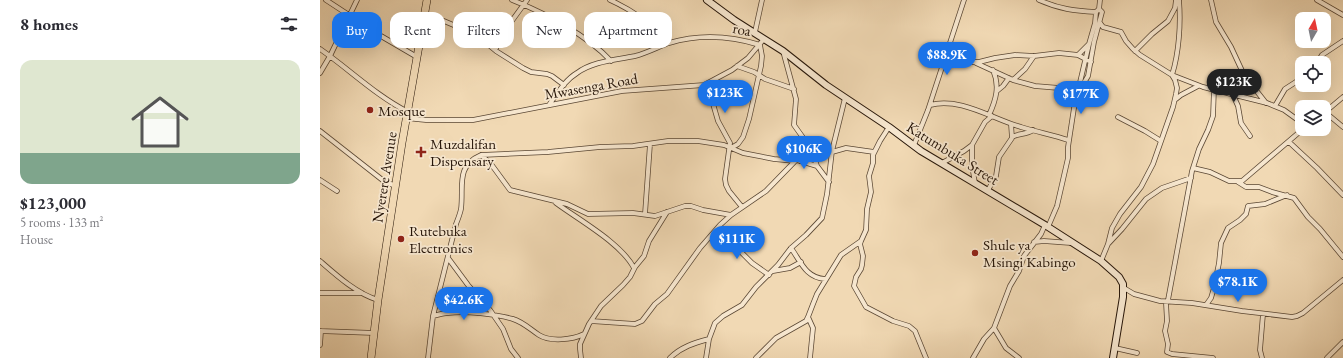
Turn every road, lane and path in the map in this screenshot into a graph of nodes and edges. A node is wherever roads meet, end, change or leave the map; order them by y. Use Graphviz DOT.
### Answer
graph roads {
  1 [pos="326,0"];
  2 [pos="357,0"];
  3 [pos="427,0"];
  4 [pos="512,0"];
  5 [pos="527,0"];
  6 [pos="610,0"];
  7 [pos="707,0"];
  8 [pos="762,0"];
  9 [pos="964,0"];
  10 [pos="1039,0"];
  11 [pos="1100,0"];
  12 [pos="1178,0"];
  13 [pos="1211,0"];
  14 [pos="1216,0"];
  15 [pos="1317,0"];
  16 [pos="524,4"];
  17 [pos="1213,6"];
  18 [pos="1098,11"];
  19 [pos="344,12"];
  20 [pos="351,12"];
  21 [pos="424,12"];
  22 [pos="632,12"];
  23 [pos="1343,15"];
  24 [pos="445,22"];
  25 [pos="1100,23"];
  26 [pos="755,32"];
  27 [pos="382,36"];
  28 [pos="1343,41"];
  29 [pos="672,42"];
  30 [pos="762,42"];
  31 [pos="1089,44"];
  32 [pos="320,48"];
  33 [pos="334,48"];
  34 [pos="419,48"];
  35 [pos="656,48"];
  36 [pos="495,50"];
  37 [pos="783,51"];
  38 [pos="1135,51"];
  39 [pos="1078,55"];
  40 [pos="330,56"];
  41 [pos="945,56"];
  42 [pos="1034,56"];
  43 [pos="1322,56"];
  44 [pos="417,58"];
  45 [pos="1086,58"];
  46 [pos="611,61"];
  47 [pos="974,62"];
  48 [pos="1091,62"];
  49 [pos="737,66"];
  50 [pos="993,70"];
  51 [pos="320,73"];
  52 [pos="759,75"];
  53 [pos="1172,75"];
  54 [pos="1011,79"];
  55 [pos="1295,83"];
  56 [pos="564,85"];
  57 [pos="704,85"];
  58 [pos="1198,86"];
  59 [pos="794,89"];
  60 [pos="1214,89"];
  61 [pos="997,91"];
  62 [pos="1078,94"];
  63 [pos="1233,95"];
  64 [pos="1343,97"];
  65 [pos="845,98"];
  66 [pos="1173,103"];
  67 [pos="1266,103"];
  68 [pos="548,105"];
  69 [pos="930,105"];
  70 [pos="1275,106"];
  71 [pos="1331,106"];
  72 [pos="407,115"];
  73 [pos="990,115"];
  74 [pos="1118,117"];
  75 [pos="1295,118"];
  76 [pos="1331,118"];
  77 [pos="1011,124"];
  78 [pos="889,127"];
  79 [pos="1343,127"];
  80 [pos="1033,130"];
  81 [pos="320,131"];
  82 [pos="1250,136"];
  83 [pos="1295,136"];
  84 [pos="1012,137"];
  85 [pos="804,139"];
  86 [pos="1068,140"];
  87 [pos="1161,141"];
  88 [pos="1289,142"];
  89 [pos="650,144"];
  90 [pos="914,145"];
  91 [pos="972,146"];
  92 [pos="731,148"];
  93 [pos="832,152"];
  94 [pos="874,152"];
  95 [pos="812,153"];
  96 [pos="482,156"];
  97 [pos="797,161"];
  98 [pos="942,163"];
  99 [pos="817,166"];
  100 [pos="1193,168"];
  101 [pos="1191,178"];
  102 [pos="320,180"];
  103 [pos="829,182"];
  104 [pos="1238,182"];
  105 [pos="975,183"];
  106 [pos="396,186"];
  107 [pos="988,190"];
  108 [pos="337,191"];
  109 [pos="1287,195"];
  110 [pos="1343,195"];
  111 [pos="554,202"];
  112 [pos="742,207"];
  113 [pos="667,212"];
  114 [pos="645,214"];
  115 [pos="731,215"];
  116 [pos="1047,226"];
  117 [pos="712,235"];
  118 [pos="860,241"];
  119 [pos="1034,242"];
  120 [pos="1072,243"];
  121 [pos="1108,244"];
  122 [pos="791,248"];
  123 [pos="1343,257"];
  124 [pos="448,258"];
  125 [pos="320,261"];
  126 [pos="801,262"];
  127 [pos="1101,262"];
  128 [pos="634,268"];
  129 [pos="771,273"];
  130 [pos="825,279"];
  131 [pos="1343,280"];
  132 [pos="1124,288"];
  133 [pos="320,293"];
  134 [pos="363,293"];
  135 [pos="378,300"];
  136 [pos="1169,301"];
  137 [pos="1206,305"];
  138 [pos="1262,314"];
  139 [pos="433,316"];
  140 [pos="494,316"];
  141 [pos="808,317"];
  142 [pos="591,321"];
  143 [pos="994,328"];
  144 [pos="321,331"];
  145 [pos="374,333"];
  146 [pos="584,334"];
  147 [pos="709,338"];
  148 [pos="1343,342"];
  149 [pos="320,346"];
  150 [pos="1115,348"];
  151 [pos="1137,353"];
  152 [pos="371,358"];
  153 [pos="428,358"];
  154 [pos="518,358"];
  155 [pos="581,358"];
  156 [pos="670,358"];
  157 [pos="706,358"];
  158 [pos="756,358"];
  159 [pos="810,358"];
  160 [pos="926,358"];
  161 [pos="973,358"];
  162 [pos="1018,358"];
  163 [pos="1113,358"];
  164 [pos="1213,358"];
  165 [pos="1262,358"];
  166 [pos="1327,358"];
  1 -- 19 [label="street"];
  2 -- 20 [label="street"];
  3 -- 21 [label="main road, Nyerere Avenue"];
  4 -- 16 [label="street"];
  5 -- 16 [label="street"];
  6 -- 22 [label="street"];
  7 -- 26 [label="main road, Katumbuka Street"];
  8 -- 26 [label="street"];
  9 -- 41 [label="street"];
  10 -- 18 [label="street"];
  11 -- 18 [label="street"];
  12 -- 38 [label="street"];
  12 -- 53 [label="street"];
  13 -- 17 [label="street"];
  14 -- 17 [label="street"];
  15 -- 23 [label="street"];
  16 -- 36 [label="street"];
  16 -- 46 [label="street"];
  17 -- 67 [label="street"];
  18 -- 25 [label="street"];
  18 -- 31 [label="street"];
  24 -- 36 [label="street"];
  25 -- 38 [label="street"];
  25 -- 48 [label="street"];
  26 -- 30 [label="main road, Katumbuka Street"];
  27 -- 44 [label="street"];
  28 -- 43 [label="street"];
  29 -- 30 [label="street, roa"];
  30 -- 37 [label="main road, Katumbuka Street"];
  30 -- 49 [label="street, Mwasenga Road"];
  30 -- 52 [label="street"];
  31 -- 39 [label="street"];
  31 -- 45 [label="street"];
  32 -- 40 [label="street"];
  33 -- 40 [label="street"];
  34 -- 44 [label="main road, Nyerere Avenue"];
  35 -- 46 [label="street, roa"];
  36 -- 56 [label="street"];
  37 -- 59 [label="street"];
  37 -- 65 [label="main road, Katumbuka Street"];
  38 -- 53 [label="street"];
  39 -- 42 [label="street"];
  39 -- 45 [label="street"];
  40 -- 51 [label="street"];
  40 -- 72 [label="street"];
  41 -- 47 [label="street"];
  41 -- 69 [label="street"];
  42 -- 47 [label="street"];
  42 -- 54 [label="street"];
  44 -- 72 [label="main road, Nyerere Avenue"];
  45 -- 48 [label="street"];
  45 -- 62 [label="street"];
  46 -- 56 [label="street, roa"];
  47 -- 50 [label="street"];
  48 -- 62 [label="street"];
  49 -- 52 [label="street"];
  49 -- 57 [label="street, Mwasenga Road"];
  50 -- 54 [label="street"];
  50 -- 61 [label="street"];
  52 -- 59 [label="street"];
  52 -- 92 [label="street"];
  53 -- 58 [label="street"];
  53 -- 66 [label="street"];
  54 -- 61 [label="street"];
  54 -- 62 [label="street"];
  55 -- 70 [label="street"];
  56 -- 68 [label="street, roa"];
  57 -- 68 [label="street, Mwasenga Road"];
  57 -- 92 [label="street"];
  58 -- 60 [label="street"];
  58 -- 66 [label="street"];
  59 -- 85 [label="street"];
  60 -- 63 [label="street"];
  60 -- 100 [label="street"];
  61 -- 73 [label="street"];
  62 -- 86 [label="street"];
  63 -- 67 [label="street"];
  63 -- 82 [label="street"];
  64 -- 71 [label="street"];
  65 -- 78 [label="main road, Katumbuka Street"];
  65 -- 93 [label="street"];
  66 -- 87 [label="street"];
  67 -- 70 [label="street"];
  68 -- 72 [label="street, Mwasenga Road"];
  69 -- 73 [label="street"];
  69 -- 90 [label="street"];
  70 -- 75 [label="street"];
  72 -- 106 [label="main road, Nyerere Avenue"];
  73 -- 77 [label="street"];
  73 -- 91 [label="street"];
  74 -- 87 [label="street"];
  76 -- 79 [label="street"];
  77 -- 80 [label="street"];
  77 -- 84 [label="street"];
  78 -- 90 [label="main road, Katumbuka Street"];
  78 -- 94 [label="street"];
  80 -- 84 [label="street"];
  80 -- 86 [label="street"];
  81 -- 106 [label="street"];
  83 -- 88 [label="street"];
  84 -- 107 [label="street"];
  85 -- 95 [label="street"];
  85 -- 97 [label="street"];
  86 -- 116 [label="street"];
  87 -- 121 [label="street"];
  88 -- 104 [label="street"];
  88 -- 110 [label="street"];
  89 -- 92 [label="street"];
  89 -- 96 [label="street"];
  89 -- 114 [label="street"];
  90 -- 98 [label="main road, Katumbuka Street"];
  91 -- 98 [label="street"];
  91 -- 105 [label="street"];
  92 -- 97 [label="street"];
  92 -- 112 [label="street"];
  93 -- 94 [label="street"];
  93 -- 95 [label="street"];
  93 -- 103 [label="street"];
  94 -- 118 [label="street"];
  95 -- 97 [label="street"];
  95 -- 99 [label="street"];
  96 -- 111 [label="street"];
  96 -- 124 [label="street"];
  97 -- 99 [label="street"];
  97 -- 112 [label="street"];
  98 -- 105 [label="main road, Katumbuka Street"];
  99 -- 103 [label="street"];
  100 -- 101 [label="street"];
  100 -- 104 [label="street"];
  101 -- 121 [label="street"];
  101 -- 136 [label="street"];
  102 -- 108 [label="street"];
  103 -- 122 [label="street"];
  104 -- 109 [label="street"];
  105 -- 107 [label="main road, Katumbuka Street"];
  106 -- 135 [label="main road, Nyerere Avenue"];
  107 -- 116 [label="main road, Katumbuka Street"];
  109 -- 123 [label="street"];
  109 -- 137 [label="street"];
  111 -- 114 [label="street"];
  111 -- 128 [label="street"];
  112 -- 115 [label="street"];
  113 -- 114 [label="street"];
  113 -- 115 [label="street"];
  113 -- 128 [label="street"];
  115 -- 117 [label="street"];
  116 -- 119 [label="street"];
  116 -- 120 [label="main road, Katumbuka Street"];
  117 -- 129 [label="street"];
  117 -- 142 [label="street"];
  118 -- 130 [label="street"];
  118 -- 160 [label="street"];
  119 -- 120 [label="street"];
  119 -- 143 [label="street"];
  120 -- 127 [label="main road, Katumbuka Street"];
  121 -- 127 [label="street"];
  122 -- 126 [label="street"];
  122 -- 129 [label="street"];
  124 -- 139 [label="street"];
  124 -- 140 [label="street"];
  125 -- 134 [label="street"];
  126 -- 129 [label="street"];
  126 -- 130 [label="street"];
  127 -- 132 [label="main road, Katumbuka Street"];
  128 -- 142 [label="street"];
  129 -- 147 [label="street"];
  130 -- 141 [label="street"];
  131 -- 138 [label="street"];
  132 -- 136 [label="street"];
  132 -- 150 [label="main road"];
  133 -- 134 [label="street"];
  134 -- 135 [label="street"];
  135 -- 145 [label="main road, Nyerere Avenue"];
  136 -- 137 [label="street"];
  136 -- 164 [label="street"];
  137 -- 138 [label="street"];
  138 -- 165 [label="street"];
  139 -- 140 [label="street"];
  139 -- 153 [label="street"];
  140 -- 146 [label="street"];
  140 -- 154 [label="street"];
  141 -- 158 [label="street"];
  141 -- 159 [label="street"];
  142 -- 146 [label="street"];
  143 -- 161 [label="street"];
  143 -- 162 [label="street"];
  144 -- 145 [label="street"];
  144 -- 149 [label="street"];
  145 -- 152 [label="main road, Nyerere Avenue"];
  146 -- 155 [label="street"];
  147 -- 156 [label="street"];
  147 -- 157 [label="street"];
  148 -- 166 [label="street"];
  150 -- 151 [label="street"];
  150 -- 163 [label="main road"];
}
